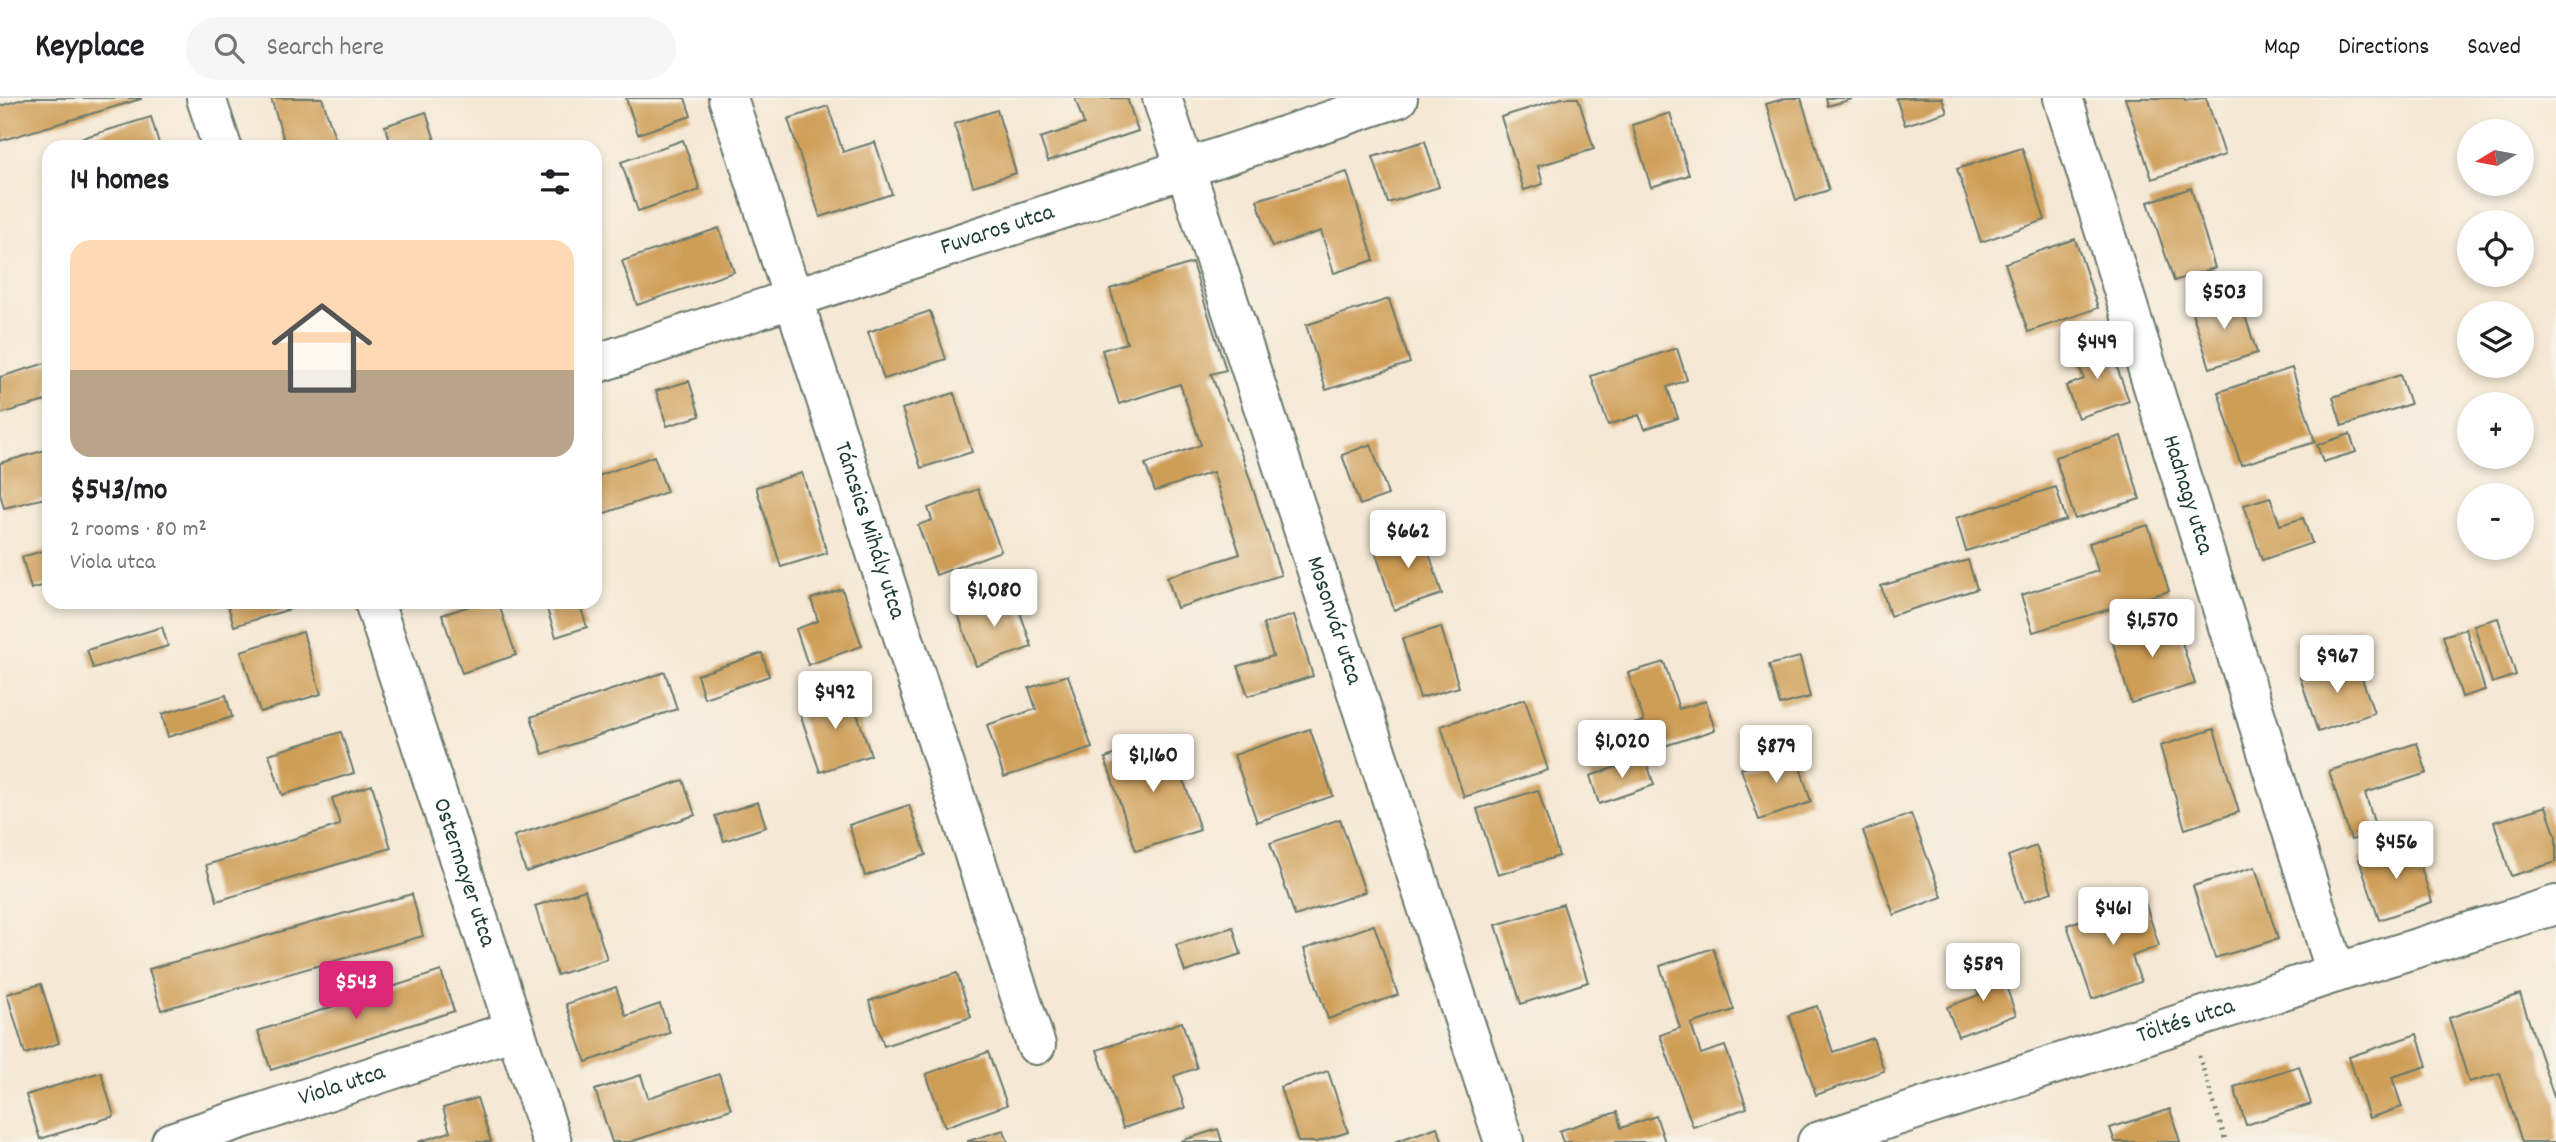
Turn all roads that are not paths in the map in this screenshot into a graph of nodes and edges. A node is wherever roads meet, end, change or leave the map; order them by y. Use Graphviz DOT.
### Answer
graph roads {
  1 [pos="206,98"];
  2 [pos="728,98"];
  3 [pos="1162,98"];
  4 [pos="1398,98"];
  5 [pos="2063,98"];
  6 [pos="220,140"];
  7 [pos="1183,168"];
  8 [pos="793,299"];
  9 [pos="602,362"];
  10 [pos="376,609"];
  11 [pos="2556,905"];
  12 [pos="2336,973"];
  13 [pos="514,1030"];
  14 [pos="1036,1045"];
  15 [pos="170,1142"];
  16 [pos="552,1142"];
  17 [pos="1504,1142"];
  18 [pos="1817,1142"];
  1 -- 6 [label="street"];
  2 -- 8 [label="street, Táncsics Mihály utca"];
  3 -- 7 [label="street, Mosonvár utca"];
  4 -- 7 [label="street, Fuvaros utca"];
  5 -- 12 [label="street, Hadnagy utca"];
  7 -- 8 [label="street, Fuvaros utca"];
  7 -- 17 [label="street, Mosonvár utca"];
  8 -- 9 [label="street, Fuvaros utca"];
  8 -- 14 [label="street, Táncsics Mihály utca"];
  10 -- 13 [label="street, Ostermayer utca"];
  11 -- 12 [label="street, Töltés utca"];
  12 -- 18 [label="street, Töltés utca"];
  13 -- 15 [label="street, Viola utca"];
  13 -- 16 [label="street, Ostermayer utca"];
}
